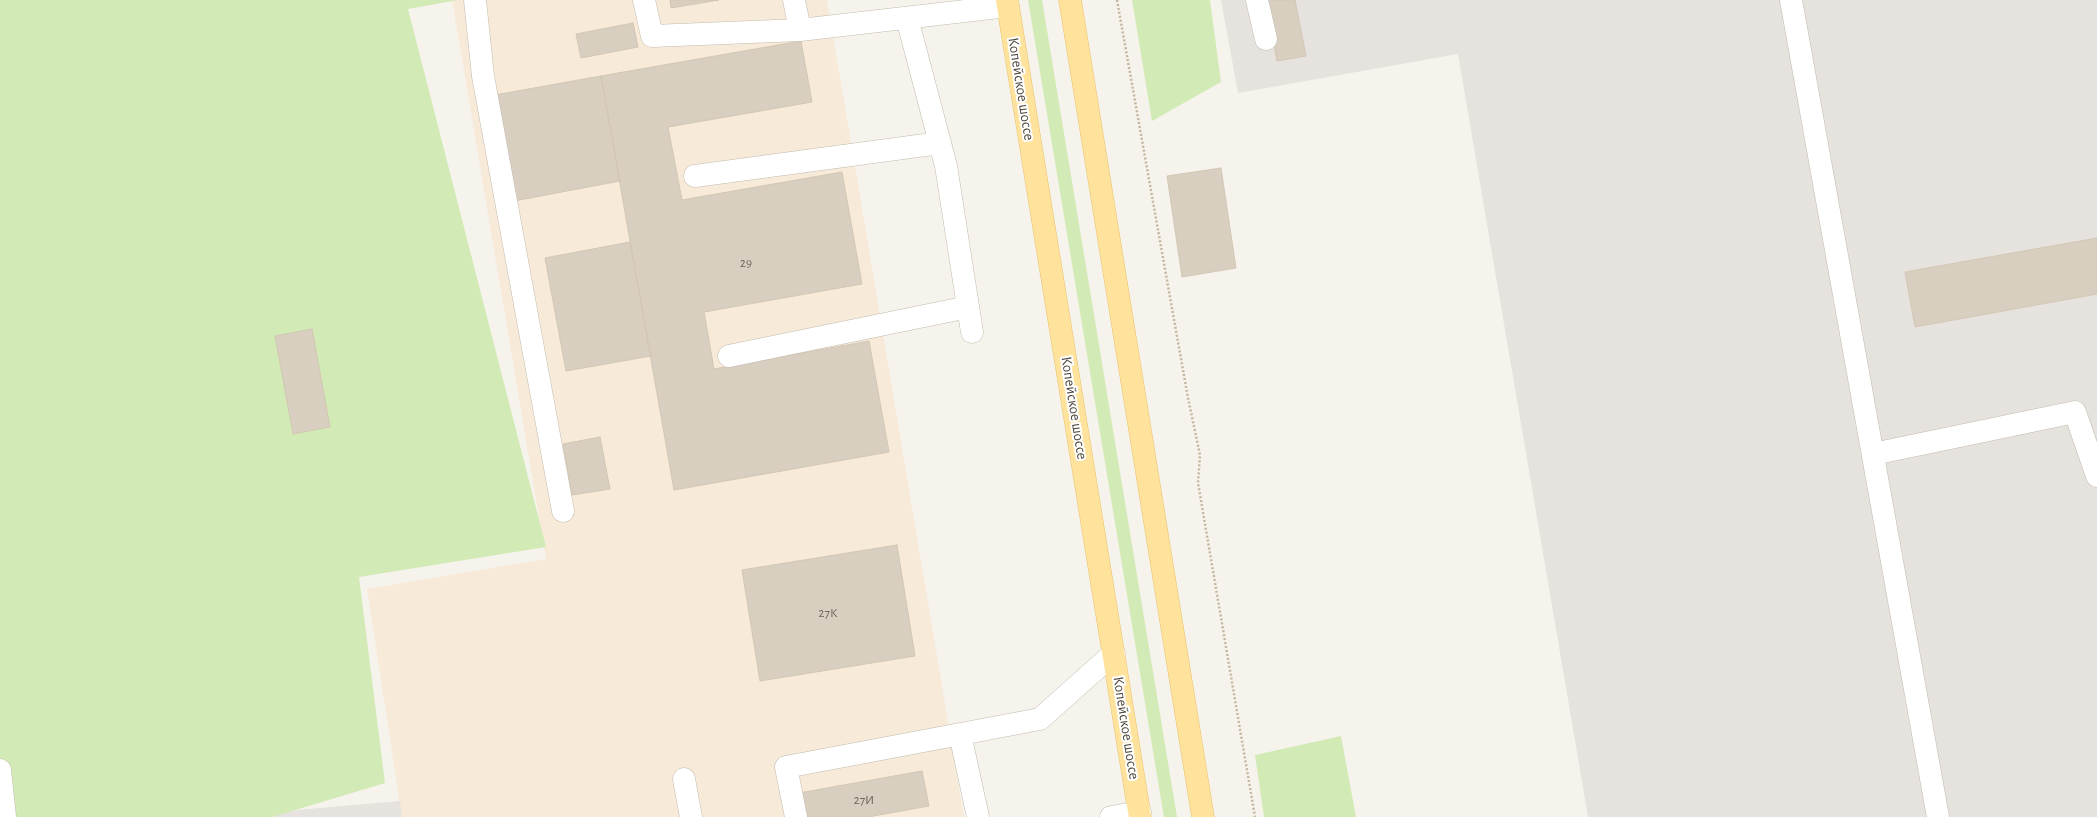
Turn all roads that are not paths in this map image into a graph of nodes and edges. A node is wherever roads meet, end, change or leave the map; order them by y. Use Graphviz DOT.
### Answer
graph roads {
  1 [pos="475,0"];
  2 [pos="644,0"];
  3 [pos="794,0"];
  4 [pos="1070,0"];
  5 [pos="1257,0"];
  6 [pos="1791,0"];
  7 [pos="1007,3"];
  8 [pos="907,18"];
  9 [pos="800,30"];
  10 [pos="1266,39"];
  11 [pos="940,143"];
  12 [pos="695,176"];
  13 [pos="968,307"];
  14 [pos="972,332"];
  15 [pos="729,356"];
  16 [pos="1873,454"];
  17 [pos="2097,476"];
  18 [pos="563,511"];
  19 [pos="1114,653"];
  20 [pos="960,734"];
  21 [pos="0,770"];
  22 [pos="684,779"];
  23 [pos="1140,815"];
  24 [pos="5,817"];
  25 [pos="690,817"];
  26 [pos="796,817"];
  27 [pos="978,817"];
  28 [pos="1111,817"];
  29 [pos="1203,817"];
  30 [pos="1938,817"];
  1 -- 18 [label="lane"];
  2 -- 9 [label="lane"];
  3 -- 9 [label="lane"];
  4 -- 29 [label="main road"];
  5 -- 10 [label="lane"];
  6 -- 16 [label="lane"];
  7 -- 8 [label="lane"];
  7 -- 19 [label="main road, Копейское шоссе"];
  8 -- 9 [label="lane"];
  8 -- 11 [label="lane"];
  11 -- 12 [label="lane"];
  11 -- 13 [label="lane"];
  13 -- 14 [label="lane"];
  13 -- 15 [label="lane"];
  16 -- 17 [label="lane"];
  16 -- 30 [label="lane"];
  19 -- 20 [label="lane"];
  19 -- 23 [label="main road, Копейское шоссе"];
  20 -- 26 [label="lane"];
  20 -- 27 [label="lane"];
  21 -- 24 [label="lane"];
  22 -- 25 [label="lane"];
  23 -- 28 [label="lane"];
}
